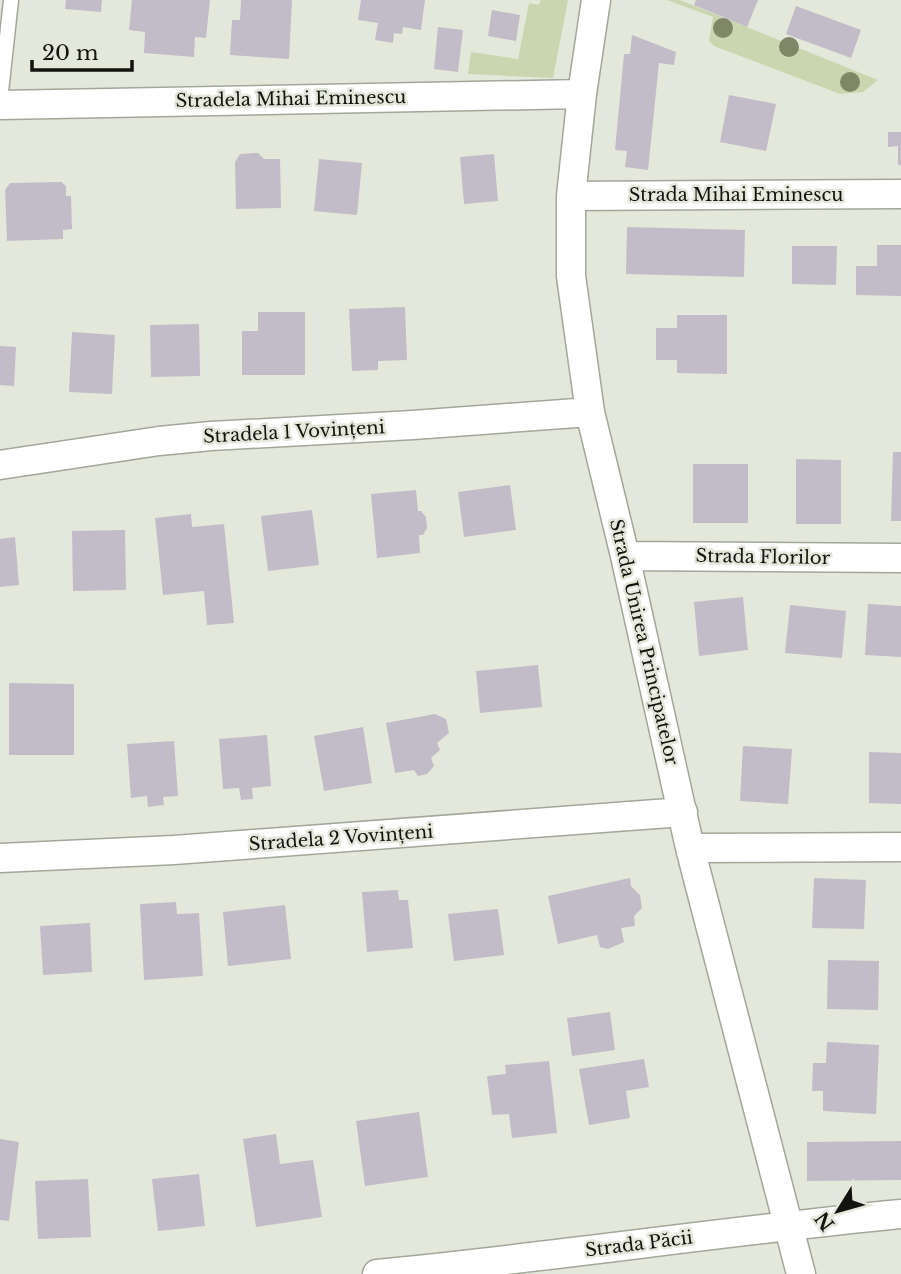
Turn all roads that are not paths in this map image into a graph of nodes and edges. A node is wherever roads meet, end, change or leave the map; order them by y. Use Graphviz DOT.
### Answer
graph roads {
  1 [pos="11,0"];
  2 [pos="596,0"];
  3 [pos="582,94"];
  4 [pos="0,103"];
  5 [pos="901,194"];
  6 [pos="571,196"];
  7 [pos="590,412"];
  8 [pos="0,466"];
  9 [pos="625,556"];
  10 [pos="901,558"];
  11 [pos="683,812"];
  12 [pos="901,847"];
  13 [pos="690,848"];
  14 [pos="0,858"];
  15 [pos="901,1214"];
  16 [pos="789,1225"];
  17 [pos="377,1274"];
  18 [pos="801,1274"];
  1 -- 4 [label="lane, Stradela Mihai Eminescu"];
  2 -- 3 [label="street, Strada Unirea Principatelor"];
  3 -- 4 [label="street, Stradela Mihai Eminescu"];
  3 -- 6 [label="street, Strada Unirea Principatelor"];
  5 -- 6 [label="street, Strada Mihai Eminescu"];
  6 -- 7 [label="street, Strada Unirea Principatelor"];
  7 -- 8 [label="street, Stradela 1 Vovințeni"];
  7 -- 9 [label="street, Strada Unirea Principatelor"];
  9 -- 10 [label="street, Strada Florilor"];
  9 -- 11 [label="street, Strada Unirea Principatelor"];
  11 -- 13 [label="street, Strada Unirea Principatelor"];
  11 -- 14 [label="street, Stradela 2 Vovințeni"];
  12 -- 13 [label="street"];
  13 -- 16 [label="street, Strada Unirea Principatelor"];
  15 -- 16 [label="street, Strada Păcii"];
  16 -- 17 [label="street, Strada Păcii"];
  16 -- 18 [label="street, Strada Unirea Principatelor"];
}
